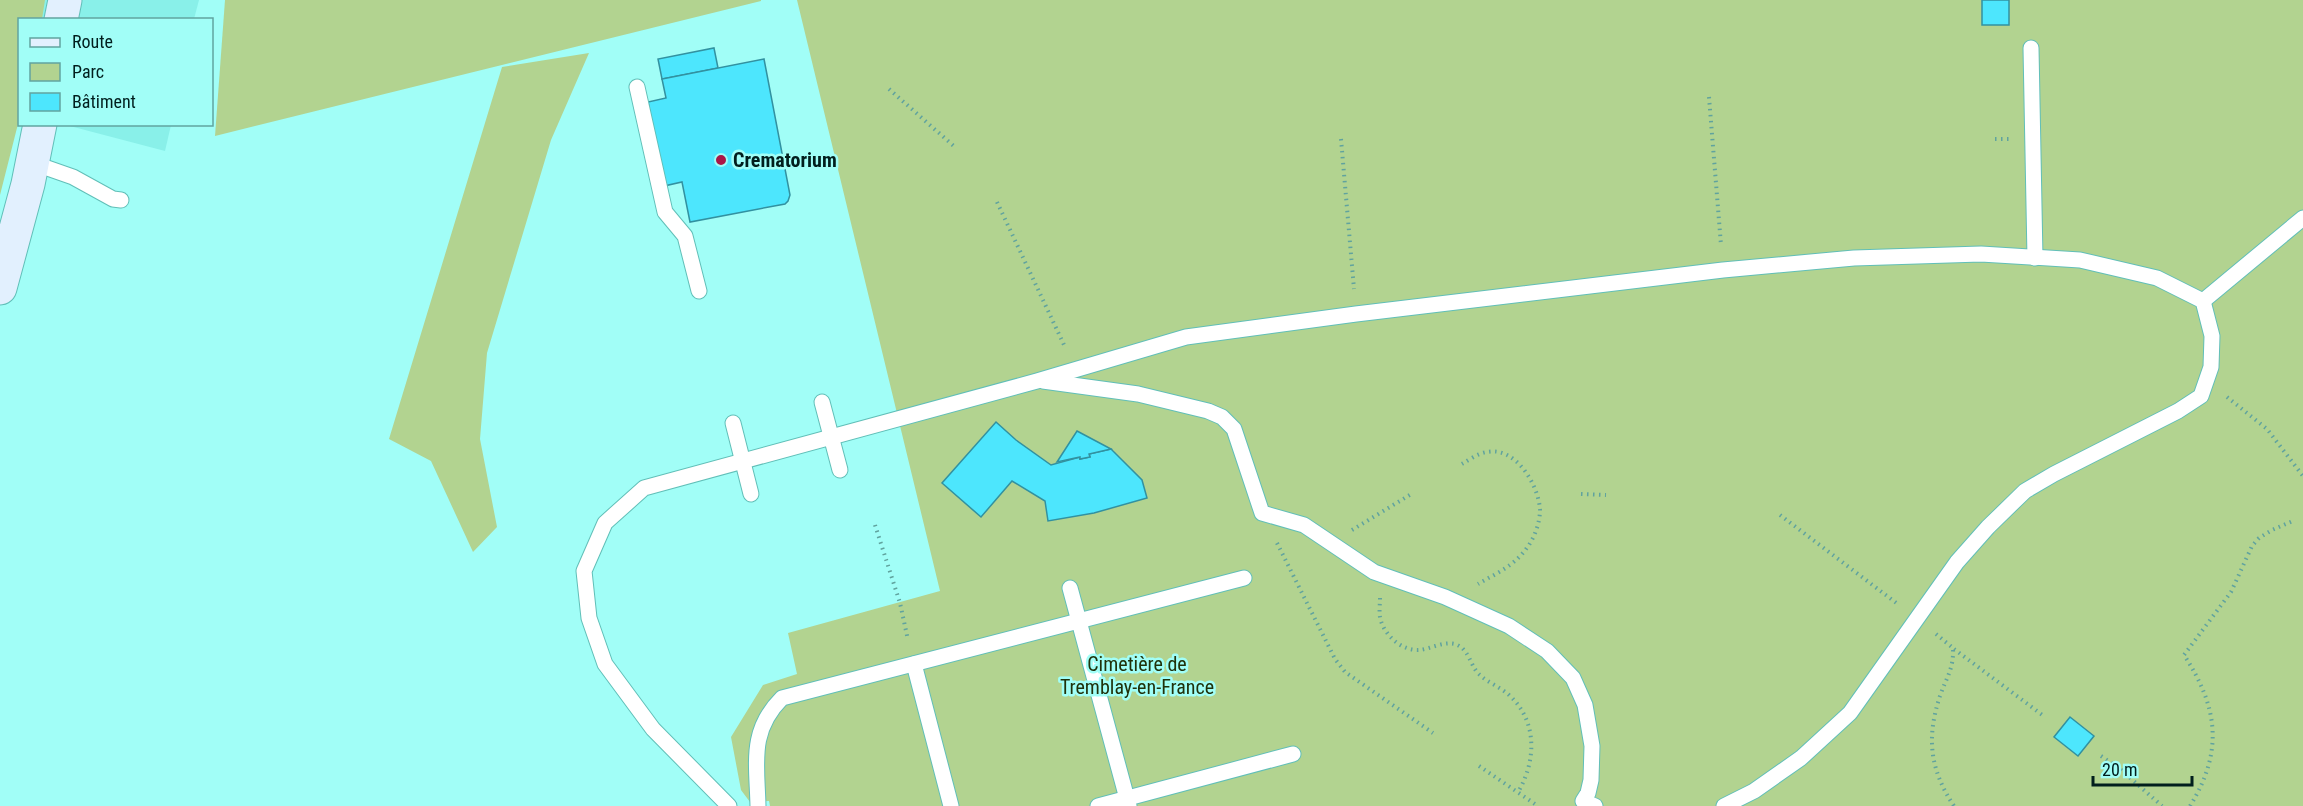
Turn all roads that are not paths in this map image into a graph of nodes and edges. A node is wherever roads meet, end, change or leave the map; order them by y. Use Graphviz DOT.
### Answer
graph roads {
  1 [pos="65,0"];
  2 [pos="61,18"];
  3 [pos="2031,48"];
  4 [pos="637,87"];
  5 [pos="40,126"];
  6 [pos="33,163"];
  7 [pos="122,200"];
  8 [pos="2303,218"];
  9 [pos="2035,258"];
  10 [pos="0,288"];
  11 [pos="699,291"];
  12 [pos="2203,301"];
  13 [pos="1037,381"];
  14 [pos="822,402"];
  15 [pos="733,423"];
  16 [pos="830,436"];
  17 [pos="743,460"];
  18 [pos="840,470"];
  19 [pos="752,494"];
  20 [pos="1244,578"];
  21 [pos="1070,588"];
  22 [pos="1079,621"];
  23 [pos="914,664"];
  24 [pos="1293,754"];
  25 [pos="1128,802"];
  26 [pos="729,806"];
  27 [pos="759,806"];
  28 [pos="951,806"];
  29 [pos="1098,806"];
  30 [pos="1595,806"];
  31 [pos="1724,806"];
  1 -- 2 [label="main road"];
  3 -- 9 [label="lane"];
  4 -- 11 [label="lane"];
  5 -- 6 [label="main road"];
  6 -- 7 [label="lane"];
  6 -- 10 [label="main road"];
  8 -- 12 [label="lane"];
  9 -- 12 [label="lane"];
  9 -- 13 [label="lane"];
  12 -- 31 [label="lane"];
  13 -- 16 [label="lane"];
  13 -- 30 [label="lane"];
  14 -- 16 [label="lane"];
  15 -- 17 [label="lane"];
  16 -- 17 [label="lane"];
  16 -- 18 [label="lane"];
  17 -- 19 [label="lane"];
  17 -- 26 [label="lane"];
  20 -- 22 [label="lane"];
  21 -- 22 [label="lane"];
  22 -- 23 [label="lane"];
  22 -- 25 [label="lane"];
  23 -- 27 [label="lane"];
  23 -- 28 [label="lane"];
  24 -- 25 [label="lane"];
  25 -- 29 [label="lane"];
}
